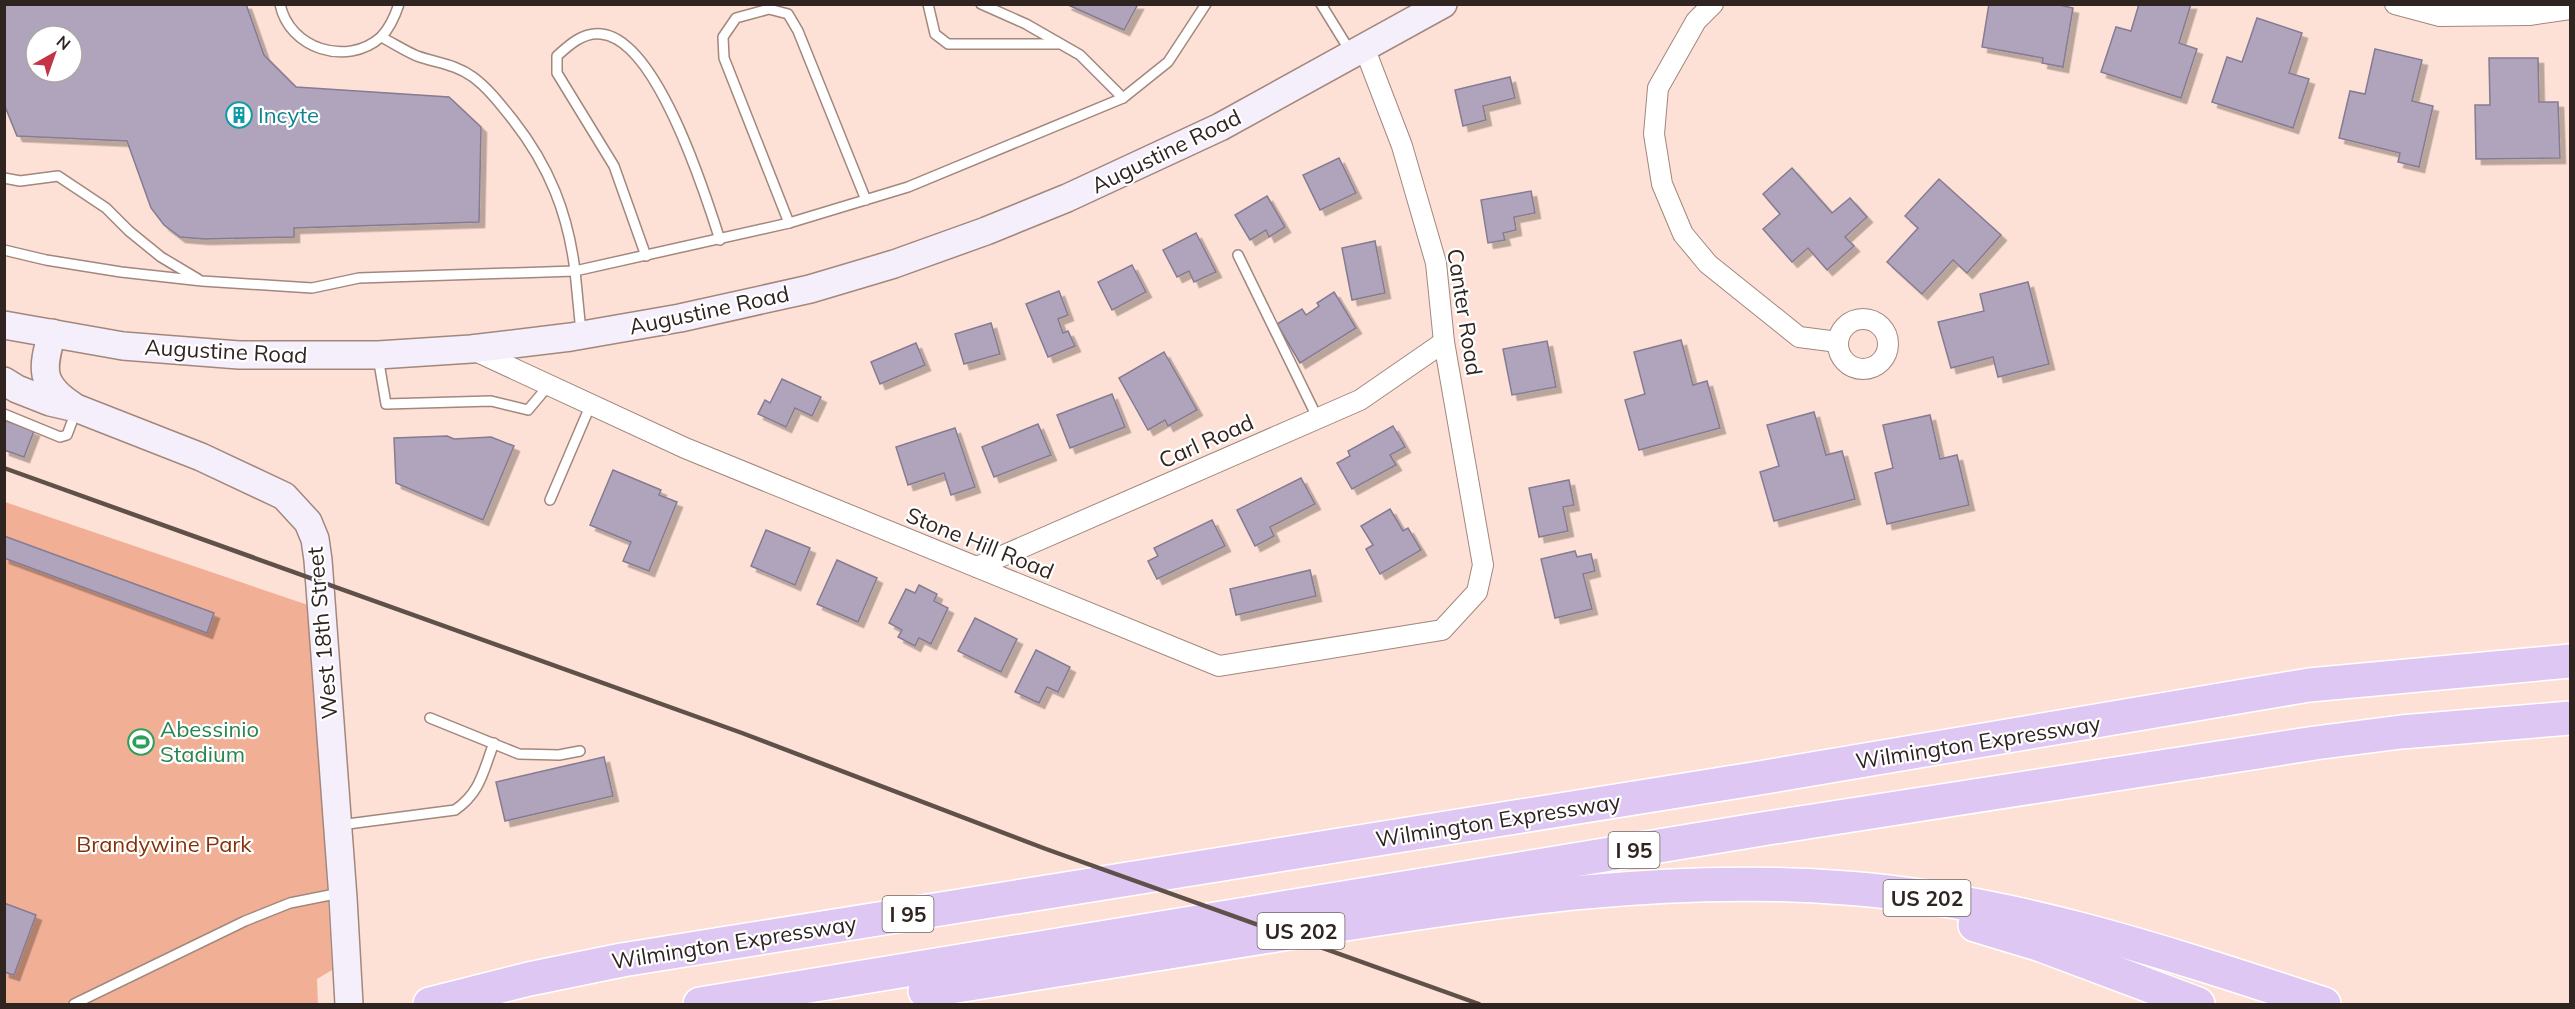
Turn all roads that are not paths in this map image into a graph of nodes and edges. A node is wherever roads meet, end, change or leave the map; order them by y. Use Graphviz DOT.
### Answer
graph roads {
  1 [pos="280,4"];
  2 [pos="399,4"];
  3 [pos="928,4"];
  4 [pos="981,4"];
  5 [pos="1206,4"];
  6 [pos="1321,4"];
  7 [pos="1443,4"];
  8 [pos="1713,4"];
  9 [pos="2395,4"];
  10 [pos="2571,9"];
  11 [pos="381,37"];
  12 [pos="1061,44"];
  13 [pos="1359,51"];
  14 [pos="1123,98"];
  15 [pos="4,178"];
  16 [pos="866,200"];
  17 [pos="789,223"];
  18 [pos="720,240"];
  19 [pos="5,251"];
  20 [pos="1238,255"];
  21 [pos="646,256"];
  22 [pos="575,271"];
  23 [pos="202,281"];
  24 [pos="4,325"];
  25 [pos="52,333"];
  26 [pos="581,334"];
  27 [pos="1444,342"];
  28 [pos="1838,342"];
  29 [pos="471,349"];
  30 [pos="378,355"];
  31 [pos="9,385"];
  32 [pos="549,385"];
  33 [pos="591,405"];
  34 [pos="76,408"];
  35 [pos="4,414"];
  36 [pos="1318,419"];
  37 [pos="550,500"];
  38 [pos="977,567"];
  39 [pos="1477,592"];
  40 [pos="2571,661"];
  41 [pos="429,718"];
  42 [pos="2571,718"];
  43 [pos="494,743"];
  44 [pos="580,751"];
  45 [pos="338,825"];
  46 [pos="1767,884"];
  47 [pos="343,892"];
  48 [pos="74,1005"];
  49 [pos="349,1005"];
  50 [pos="430,1005"];
  51 [pos="700,1005"];
  52 [pos="838,1005"];
  53 [pos="2198,1005"];
  54 [pos="2324,1005"];
  1 -- 11 [label="lane"];
  2 -- 11 [label="lane"];
  3 -- 12 [label="lane"];
  4 -- 12 [label="lane"];
  5 -- 14 [label="lane"];
  6 -- 13 [label="lane"];
  7 -- 13 [label="street, Augustine Road"];
  8 -- 28 [label="street"];
  9 -- 10 [label="street"];
  11 -- 22 [label="lane"];
  12 -- 14 [label="lane"];
  13 -- 26 [label="street, Augustine Road"];
  13 -- 27 [label="street, Canter Road"];
  14 -- 16 [label="lane"];
  15 -- 23 [label="lane"];
  16 -- 17 [label="lane"];
  16 -- 17 [label="lane"];
  17 -- 18 [label="lane"];
  18 -- 21 [label="lane"];
  18 -- 21 [label="lane"];
  19 -- 23 [label="lane"];
  20 -- 36 [label="lane"];
  21 -- 22 [label="lane"];
  22 -- 23 [label="lane"];
  22 -- 26 [label="lane"];
  24 -- 25 [label="street, Augustine Road"];
  25 -- 30 [label="street, Augustine Road"];
  25 -- 34 [label="street, West 18th Street"];
  26 -- 29 [label="street, Augustine Road"];
  27 -- 36 [label="street, Carl Road"];
  27 -- 39 [label="street, Canter Road"];
  29 -- 30 [label="street, Augustine Road"];
  29 -- 32 [label="street, Stone Hill Road"];
  30 -- 32 [label="lane"];
  31 -- 34 [label="street, West 18th Street"];
  32 -- 33 [label="street, Stone Hill Road"];
  33 -- 37 [label="lane"];
  33 -- 38 [label="street, Stone Hill Road"];
  34 -- 35 [label="lane"];
  34 -- 45 [label="street, West 18th Street"];
  36 -- 38 [label="street, Carl Road"];
  38 -- 39 [label="street, Stone Hill Road"];
  40 -- 50 [label="highway, Wilmington Expressway / I 95"];
  41 -- 43 [label="lane"];
  42 -- 51 [label="highway, I 95"];
  43 -- 44 [label="lane"];
  43 -- 45 [label="lane"];
  45 -- 47 [label="street, West 18th Street"];
  46 -- 52 [label="highway, US 202"];
  46 -- 53 [label="highway"];
  46 -- 54 [label="highway, US 202"];
  47 -- 48 [label="lane"];
  47 -- 49 [label="street, West 18th Street"];
}
